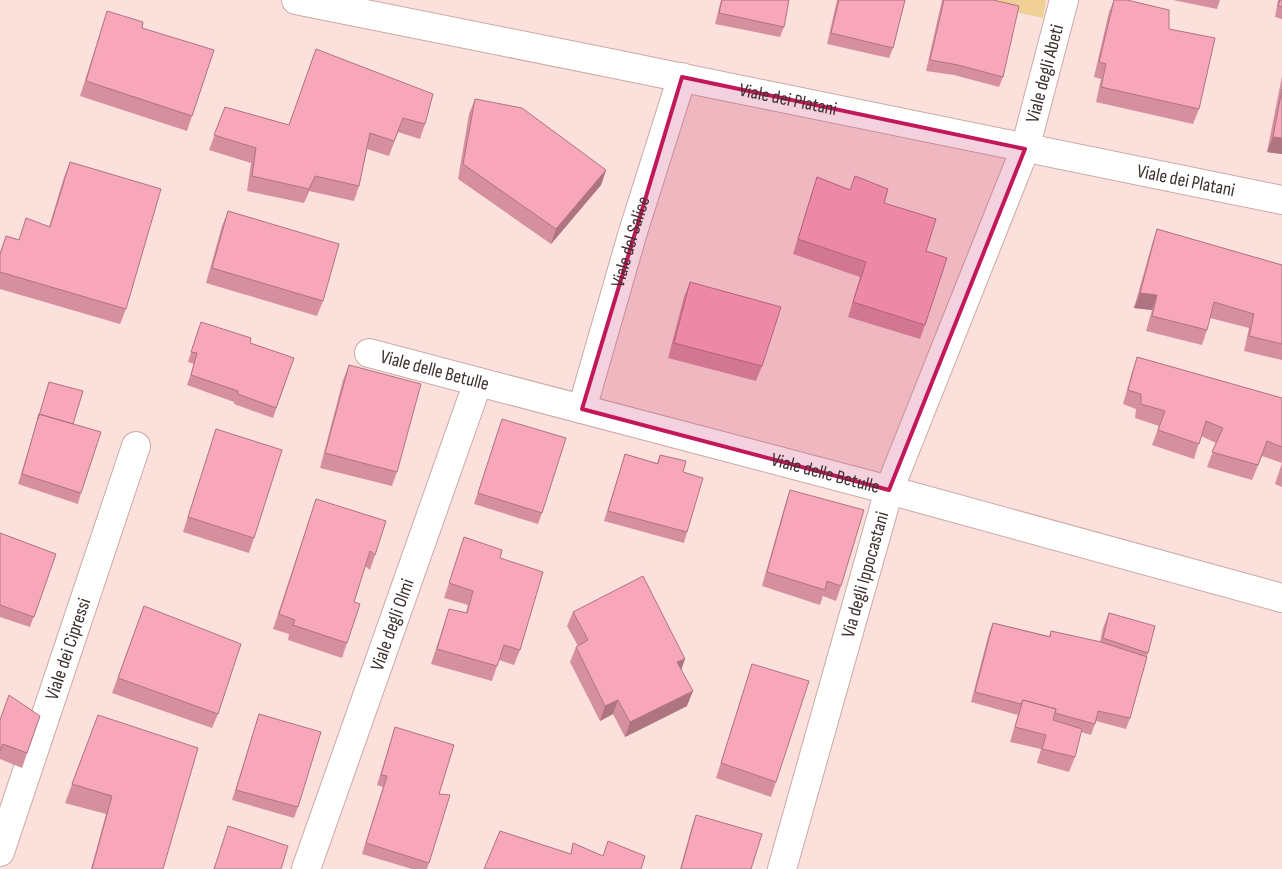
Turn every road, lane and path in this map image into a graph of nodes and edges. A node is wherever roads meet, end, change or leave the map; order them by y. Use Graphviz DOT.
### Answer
graph roads {
  1 [pos="296,0"];
  2 [pos="1064,0"];
  3 [pos="682,77"];
  4 [pos="1025,149"];
  5 [pos="1282,200"];
  6 [pos="369,352"];
  7 [pos="478,382"];
  8 [pos="582,409"];
  9 [pos="136,446"];
  10 [pos="889,490"];
  11 [pos="1282,598"];
  12 [pos="0,852"];
  13 [pos="306,869"];
  14 [pos="782,869"];
  1 -- 3 [label="street, Viale dei Platani"];
  2 -- 4 [label="street, Viale degli Abeti"];
  3 -- 4 [label="street, Viale dei Platani"];
  3 -- 8 [label="street, Viale del Salice"];
  4 -- 5 [label="street, Viale dei Platani"];
  4 -- 10 [label="street, Via degli Ippocastani"];
  6 -- 7 [label="street, Viale delle Betulle"];
  7 -- 8 [label="street, Viale delle Betulle"];
  7 -- 13 [label="street, Viale degli Olmi"];
  8 -- 10 [label="street, Viale delle Betulle"];
  9 -- 12 [label="street, Viale dei Cipressi"];
  10 -- 11 [label="street, Viale delle Betulle"];
  10 -- 14 [label="street, Via degli Ippocastani"];
}
